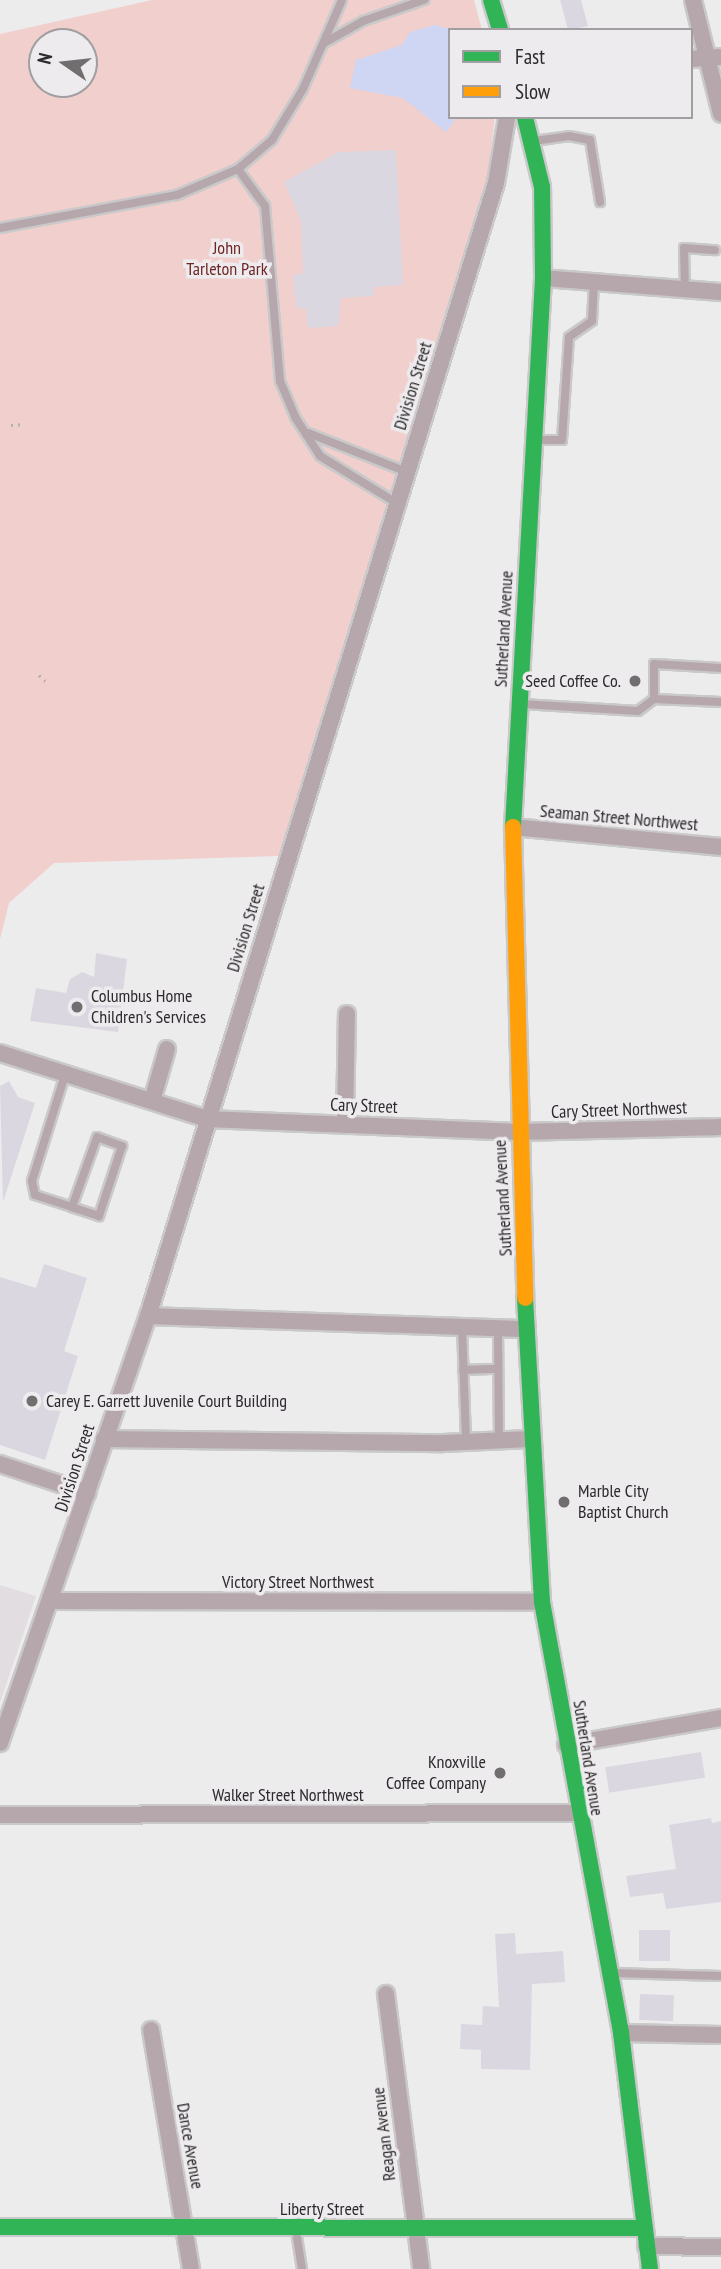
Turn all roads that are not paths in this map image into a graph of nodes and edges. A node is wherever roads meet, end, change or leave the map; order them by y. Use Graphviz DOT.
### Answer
graph roads {
  1 [pos="342,0"];
  2 [pos="424,0"];
  3 [pos="491,0"];
  4 [pos="692,0"];
  5 [pos="499,28"];
  6 [pos="324,43"];
  7 [pos="716,57"];
  8 [pos="693,59"];
  9 [pos="721,114"];
  10 [pos="507,119"];
  11 [pos="526,119"];
  12 [pos="531,141"];
  13 [pos="238,169"];
  14 [pos="600,202"];
  15 [pos="0,228"];
  16 [pos="715,250"];
  17 [pos="543,278"];
  18 [pos="594,282"];
  19 [pos="685,289"];
  20 [pos="721,292"];
  21 [pos="309,433"];
  22 [pos="534,440"];
  23 [pos="407,471"];
  24 [pos="398,504"];
  25 [pos="721,668"];
  26 [pos="654,699"];
  27 [pos="721,702"];
  28 [pos="520,704"];
  29 [pos="513,827"];
  30 [pos="721,847"];
  31 [pos="347,1014"];
  32 [pos="167,1049"];
  33 [pos="0,1053"];
  34 [pos="65,1075"];
  35 [pos="152,1101"];
  36 [pos="207,1119"];
  37 [pos="345,1125"];
  38 [pos="721,1127"];
  39 [pos="519,1132"];
  40 [pos="72,1207"];
  41 [pos="148,1316"];
  42 [pos="462,1325"];
  43 [pos="498,1327"];
  44 [pos="527,1329"];
  45 [pos="498,1369"];
  46 [pos="463,1370"];
  47 [pos="104,1439"];
  48 [pos="530,1439"];
  49 [pos="499,1440"];
  50 [pos="466,1442"];
  51 [pos="0,1464"];
  52 [pos="87,1493"];
  53 [pos="53,1601"];
  54 [pos="542,1602"];
  55 [pos="6,1712"];
  56 [pos="721,1718"];
  57 [pos="0,1743"];
  58 [pos="566,1745"];
  59 [pos="577,1813"];
  60 [pos="0,1815"];
  61 [pos="608,1973"];
  62 [pos="721,1976"];
  63 [pos="386,1994"];
  64 [pos="151,2030"];
  65 [pos="621,2033"];
  66 [pos="721,2035"];
  67 [pos="0,2227"];
  68 [pos="185,2228"];
  69 [pos="296,2228"];
  70 [pos="644,2228"];
  71 [pos="414,2229"];
  72 [pos="646,2246"];
  73 [pos="721,2247"];
  74 [pos="191,2269"];
  75 [pos="302,2269"];
  76 [pos="421,2269"];
  77 [pos="650,2269"];
  1 -- 6 [label="lane"];
  2 -- 6 [label="lane"];
  3 -- 5 [label="street"];
  4 -- 7 [label="street"];
  6 -- 13 [label="lane"];
  7 -- 8 [label="street"];
  7 -- 9 [label="street"];
  10 -- 23 [label="street, Division Street"];
  11 -- 12 [label="street, Sutherland Avenue"];
  12 -- 14 [label="lane"];
  12 -- 17 [label="street, Sutherland Avenue"];
  13 -- 15 [label="lane"];
  13 -- 21 [label="lane"];
  16 -- 19 [label="lane"];
  17 -- 18 [label="street"];
  17 -- 22 [label="street, Sutherland Avenue"];
  18 -- 19 [label="street"];
  18 -- 22 [label="lane"];
  19 -- 20 [label="street"];
  21 -- 23 [label="lane"];
  21 -- 24 [label="lane"];
  22 -- 28 [label="street, Sutherland Avenue"];
  23 -- 24 [label="street, Division Street"];
  24 -- 36 [label="street, Division Street"];
  25 -- 26 [label="lane"];
  26 -- 27 [label="lane"];
  26 -- 28 [label="lane"];
  28 -- 29 [label="street, Sutherland Avenue"];
  29 -- 30 [label="street, Seaman Street Northwest"];
  29 -- 39 [label="street, Sutherland Avenue"];
  31 -- 37 [label="street"];
  32 -- 35 [label="street"];
  33 -- 34 [label="street, Cary Street"];
  34 -- 35 [label="street, Cary Street"];
  34 -- 40 [label="lane"];
  35 -- 36 [label="street, Cary Street"];
  36 -- 37 [label="street, Cary Street"];
  36 -- 41 [label="street, Division Street"];
  37 -- 39 [label="street, Cary Street"];
  38 -- 39 [label="street, Cary Street Northwest"];
  39 -- 44 [label="street, Sutherland Avenue"];
  40 -- 40 [label="lane"];
  41 -- 42 [label="street"];
  41 -- 47 [label="street, Division Street"];
  42 -- 43 [label="street"];
  42 -- 46 [label="lane"];
  43 -- 44 [label="street"];
  43 -- 45 [label="lane"];
  44 -- 48 [label="street, Sutherland Avenue"];
  45 -- 46 [label="lane"];
  45 -- 49 [label="lane"];
  46 -- 50 [label="lane"];
  47 -- 50 [label="street"];
  47 -- 52 [label="street, Division Street"];
  48 -- 49 [label="street"];
  48 -- 54 [label="street, Sutherland Avenue"];
  49 -- 50 [label="street"];
  51 -- 52 [label="street"];
  52 -- 53 [label="street, Division Street"];
  53 -- 54 [label="street, Victory Street Northwest"];
  53 -- 55 [label="street, Division Street"];
  54 -- 58 [label="street, Sutherland Avenue"];
  55 -- 57 [label="street, Division Street"];
  56 -- 58 [label="street"];
  58 -- 59 [label="street, Sutherland Avenue"];
  59 -- 60 [label="street, Walker Street Northwest"];
  59 -- 61 [label="street, Sutherland Avenue"];
  61 -- 62 [label="lane"];
  61 -- 65 [label="street, Sutherland Avenue"];
  63 -- 71 [label="street, Reagan Avenue"];
  64 -- 68 [label="street, Dance Avenue"];
  65 -- 66 [label="street"];
  65 -- 70 [label="street, Sutherland Avenue"];
  67 -- 68 [label="street, Liberty Street"];
  68 -- 69 [label="street, Liberty Street"];
  68 -- 74 [label="street, Dance Avenue"];
  69 -- 71 [label="street, Liberty Street"];
  69 -- 75 [label="lane"];
  70 -- 71 [label="street, Liberty Street"];
  70 -- 72 [label="street, Sutherland Avenue"];
  71 -- 76 [label="street, Reagan Avenue"];
  72 -- 73 [label="street"];
  72 -- 77 [label="street, Sutherland Avenue"];
}
